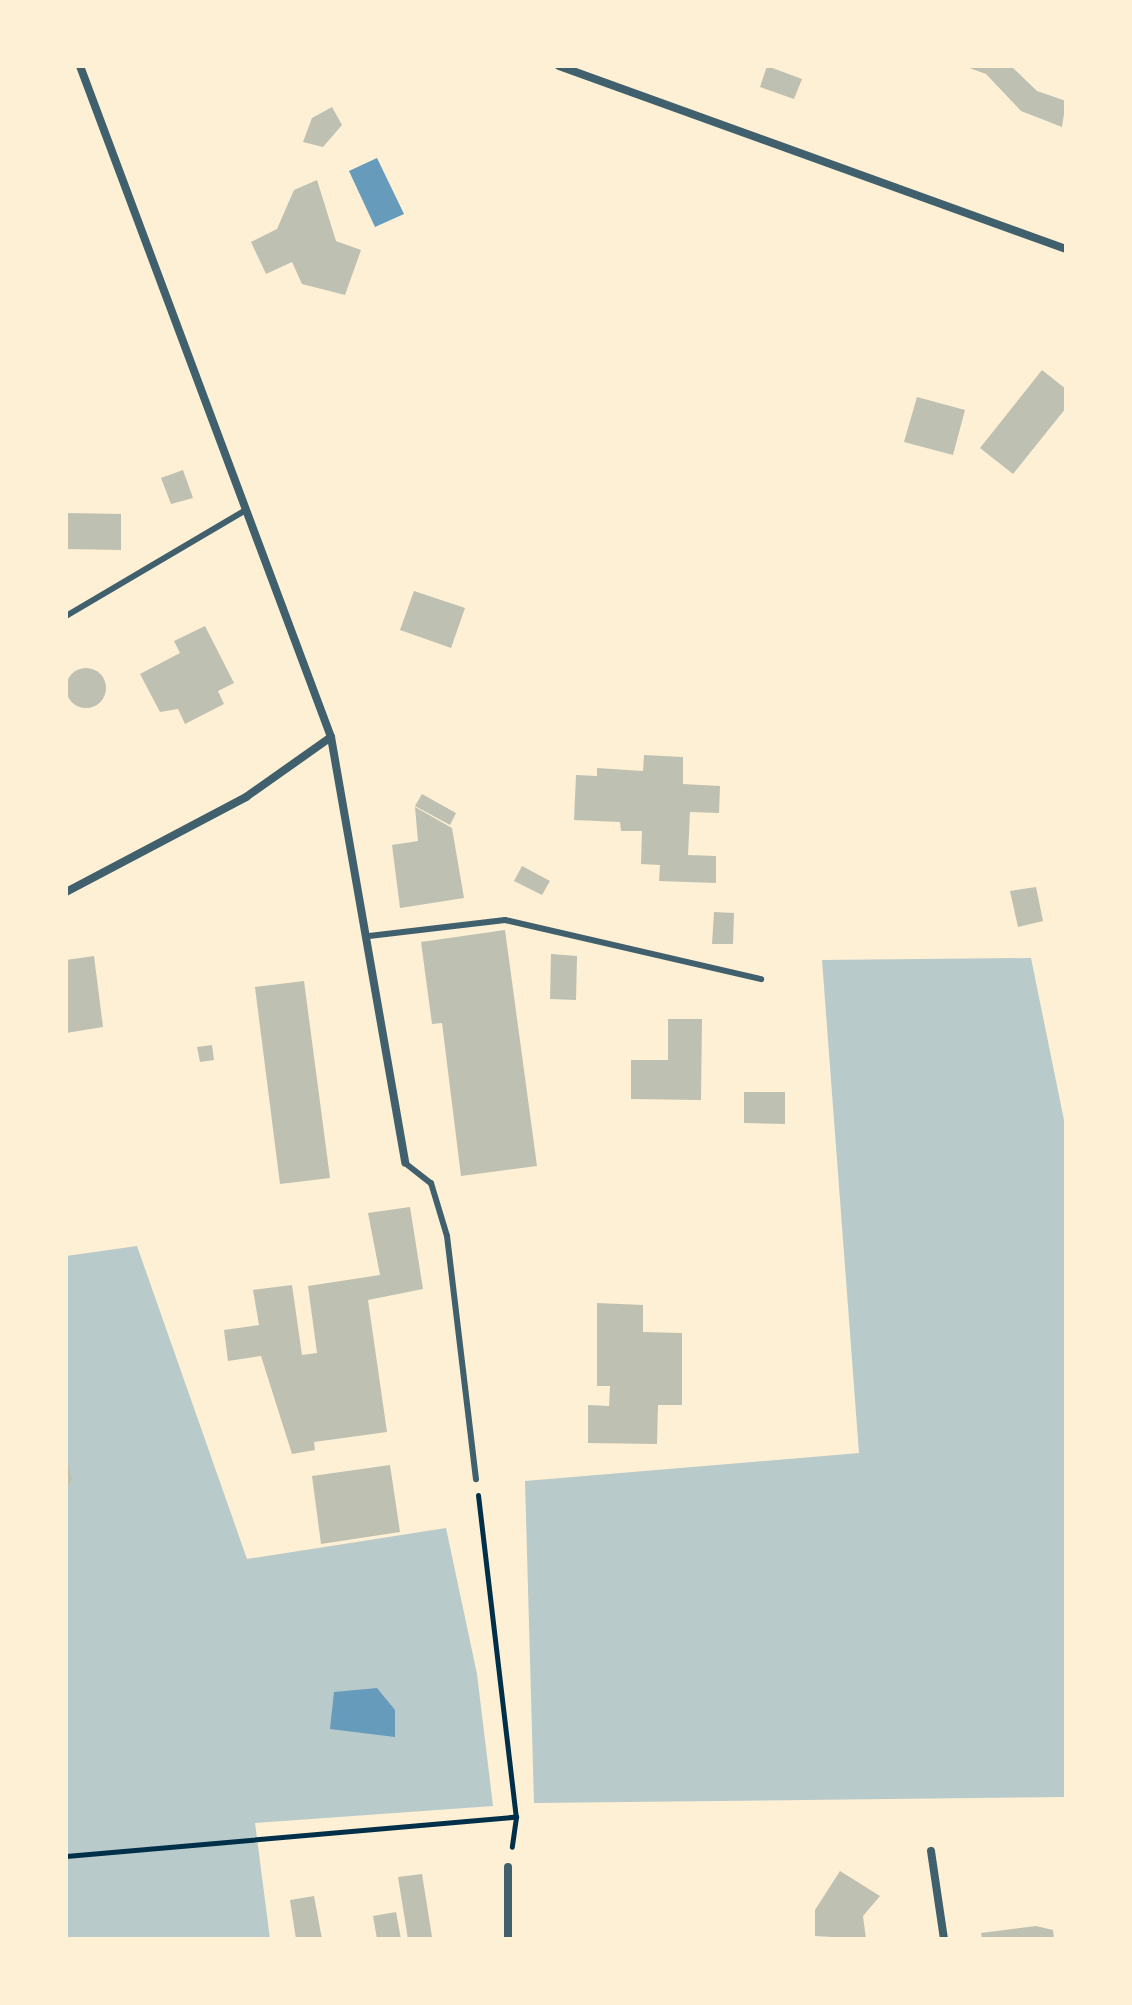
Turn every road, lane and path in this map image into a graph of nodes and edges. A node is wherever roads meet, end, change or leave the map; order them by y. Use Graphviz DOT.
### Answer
graph roads {
  1 [pos="80,66"];
  2 [pos="559,66"];
  3 [pos="1066,249"];
  4 [pos="244,511"];
  5 [pos="66,616"];
  6 [pos="331,737"];
  7 [pos="66,892"];
  8 [pos="369,936"];
  9 [pos="761,979"];
  10 [pos="405,1163"];
  11 [pos="476,1479"];
  12 [pos="516,1817"];
  13 [pos="931,1851"];
  14 [pos="66,1856"];
  15 [pos="508,1867"];
  16 [pos="508,1939"];
  17 [pos="944,1939"];
  1 -- 4 [label="street"];
  2 -- 3 [label="street"];
  4 -- 5 [label="lane"];
  4 -- 6 [label="street"];
  6 -- 7 [label="street"];
  6 -- 8 [label="street"];
  8 -- 9 [label="lane"];
  8 -- 10 [label="street"];
  10 -- 11 [label="lane"];
  11 -- 12 [label="path"];
  12 -- 14 [label="path"];
  12 -- 15 [label="path"];
  13 -- 17 [label="street"];
  15 -- 16 [label="street"];
}
